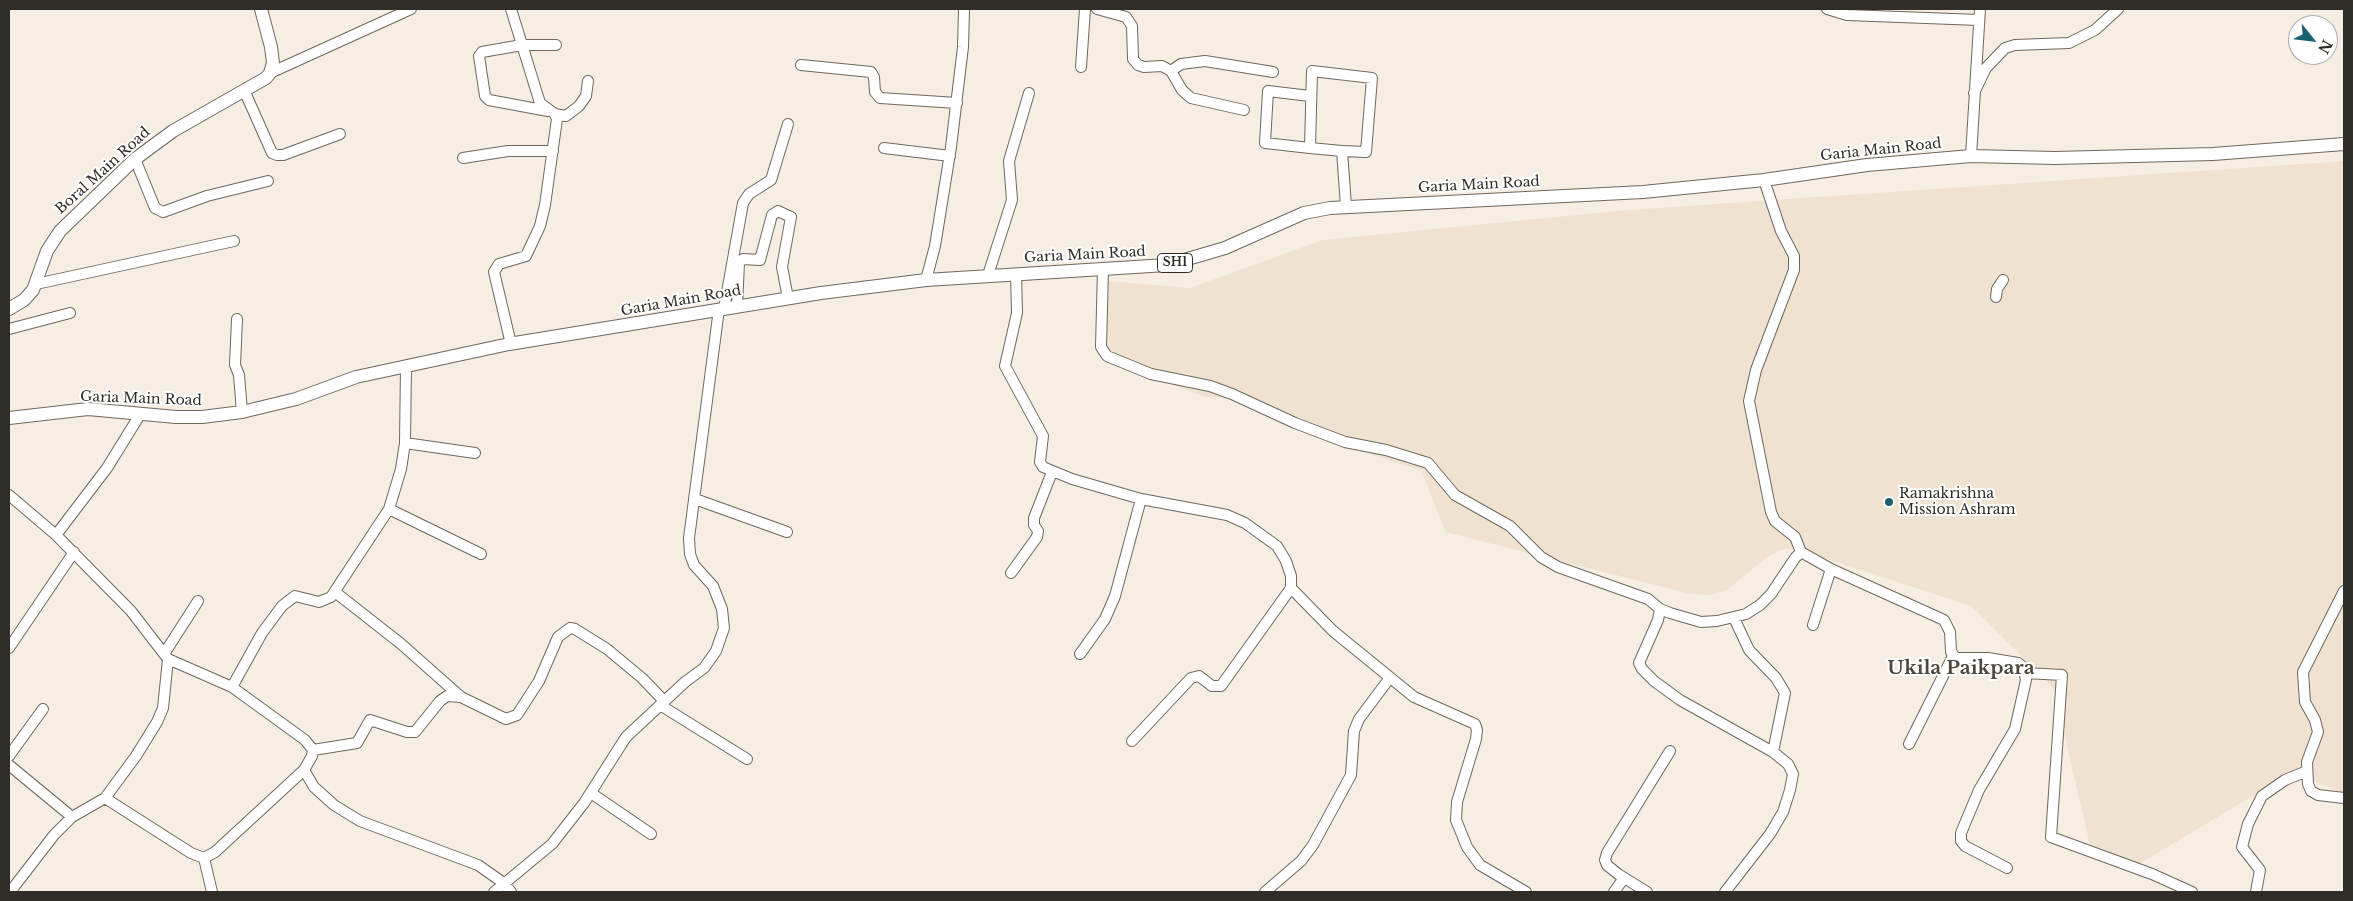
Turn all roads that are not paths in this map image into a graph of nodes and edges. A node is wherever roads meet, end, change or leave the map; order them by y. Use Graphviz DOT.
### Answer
graph roads {
  1 [pos="261,9"];
  2 [pos="411,9"];
  3 [pos="511,9"];
  4 [pos="964,9"];
  5 [pos="975,9"];
  6 [pos="1085,9"];
  7 [pos="1097,9"];
  8 [pos="1828,9"];
  9 [pos="1980,9"];
  10 [pos="2118,9"];
  11 [pos="1979,20"];
  12 [pos="522,45"];
  13 [pos="556,45"];
  14 [pos="802,65"];
  15 [pos="1081,67"];
  16 [pos="1171,71"];
  17 [pos="1273,72"];
  18 [pos="270,74"];
  19 [pos="588,81"];
  20 [pos="244,90"];
  21 [pos="1029,93"];
  22 [pos="1974,93"];
  23 [pos="1310,96"];
  24 [pos="957,103"];
  25 [pos="1244,110"];
  26 [pos="553,113"];
  27 [pos="788,124"];
  28 [pos="340,134"];
  29 [pos="2344,144"];
  30 [pos="884,148"];
  31 [pos="1310,148"];
  32 [pos="553,151"];
  33 [pos="1342,151"];
  34 [pos="950,156"];
  35 [pos="1971,156"];
  36 [pos="463,158"];
  37 [pos="135,159"];
  38 [pos="1764,180"];
  39 [pos="268,181"];
  40 [pos="1346,206"];
  41 [pos="234,241"];
  42 [pos="1103,269"];
  43 [pos="1016,274"];
  44 [pos="988,276"];
  45 [pos="926,280"];
  46 [pos="2003,280"];
  47 [pos="36,284"];
  48 [pos="1996,297"];
  49 [pos="788,298"];
  50 [pos="727,308"];
  51 [pos="9,309"];
  52 [pos="70,313"];
  53 [pos="237,319"];
  54 [pos="9,329"];
  55 [pos="512,344"];
  56 [pos="406,366"];
  57 [pos="242,412"];
  58 [pos="141,413"];
  59 [pos="9,418"];
  60 [pos="405,443"];
  61 [pos="475,453"];
  62 [pos="1052,472"];
  63 [pos="9,495"];
  64 [pos="694,499"];
  65 [pos="1141,499"];
  66 [pos="389,509"];
  67 [pos="787,532"];
  68 [pos="56,535"];
  69 [pos="74,552"];
  70 [pos="1801,552"];
  71 [pos="481,554"];
  72 [pos="1831,569"];
  73 [pos="1011,573"];
  74 [pos="1291,588"];
  75 [pos="2344,591"];
  76 [pos="336,592"];
  77 [pos="198,601"];
  78 [pos="1660,609"];
  79 [pos="1734,618"];
  80 [pos="1813,626"];
  81 [pos="9,648"];
  82 [pos="1080,654"];
  83 [pos="1953,656"];
  84 [pos="166,657"];
  85 [pos="2026,674"];
  86 [pos="1389,679"];
  87 [pos="232,688"];
  88 [pos="461,698"];
  89 [pos="662,703"];
  90 [pos="43,709"];
  91 [pos="1132,741"];
  92 [pos="1909,744"];
  93 [pos="313,750"];
  94 [pos="1670,751"];
  95 [pos="1773,752"];
  96 [pos="9,756"];
  97 [pos="747,759"];
  98 [pos="9,765"];
  99 [pos="304,770"];
  100 [pos="2307,771"];
  101 [pos="591,793"];
  102 [pos="104,798"];
  103 [pos="2344,798"];
  104 [pos="72,817"];
  105 [pos="651,834"];
  106 [pos="204,858"];
  107 [pos="2007,868"];
  108 [pos="1624,878"];
  109 [pos="508,888"];
  110 [pos="1508,888"];
  111 [pos="2188,891"];
  112 [pos="10,892"];
  113 [pos="212,892"];
  114 [pos="494,892"];
  115 [pos="1265,892"];
  116 [pos="1526,892"];
  117 [pos="1614,892"];
  118 [pos="1647,892"];
  119 [pos="1726,892"];
  120 [pos="2256,892"];
  1 -- 18 [label="main road"];
  2 -- 18 [label="street"];
  3 -- 12 [label="street"];
  4 -- 5 [label="street"];
  4 -- 24 [label="street"];
  6 -- 15 [label="street"];
  7 -- 16 [label="street"];
  8 -- 11 [label="street"];
  9 -- 11 [label="street"];
  10 -- 22 [label="street"];
  11 -- 22 [label="street"];
  12 -- 13 [label="street"];
  12 -- 26 [label="street"];
  12 -- 26 [label="street"];
  14 -- 24 [label="street"];
  16 -- 17 [label="street"];
  16 -- 25 [label="street"];
  18 -- 20 [label="main road, Boral Main Road"];
  19 -- 26 [label="street"];
  20 -- 28 [label="street"];
  20 -- 37 [label="main road, Boral Main Road"];
  21 -- 44 [label="street"];
  22 -- 35 [label="street"];
  23 -- 31 [label="street"];
  23 -- 31 [label="street"];
  23 -- 33 [label="street"];
  24 -- 34 [label="street"];
  26 -- 32 [label="street"];
  27 -- 50 [label="street"];
  29 -- 35 [label="main road, Garia Main Road / SH1"];
  30 -- 34 [label="street"];
  31 -- 33 [label="street"];
  32 -- 36 [label="street"];
  32 -- 55 [label="street"];
  33 -- 40 [label="street"];
  34 -- 45 [label="street"];
  35 -- 38 [label="main road, Garia Main Road / SH1"];
  37 -- 39 [label="street"];
  37 -- 47 [label="main road, Boral Main Road"];
  38 -- 40 [label="main road, Garia Main Road / SH1"];
  38 -- 70 [label="street"];
  40 -- 42 [label="main road, Garia Main Road / SH1"];
  41 -- 47 [label="street"];
  42 -- 43 [label="main road, Garia Main Road / SH1"];
  42 -- 78 [label="street"];
  43 -- 44 [label="main road, Garia Main Road / SH1"];
  43 -- 62 [label="street"];
  44 -- 45 [label="main road, Garia Main Road / SH1"];
  45 -- 49 [label="main road, Garia Main Road / SH1"];
  46 -- 48 [label="street"];
  47 -- 51 [label="main road, Boral Main Road"];
  49 -- 50 [label="main road, Garia Main Road / SH1"];
  49 -- 50 [label="street"];
  50 -- 55 [label="main road, Garia Main Road / SH1"];
  50 -- 64 [label="street"];
  52 -- 54 [label="street"];
  53 -- 57 [label="street"];
  55 -- 56 [label="main road, Garia Main Road / SH1"];
  56 -- 57 [label="main road, Garia Main Road / SH1"];
  56 -- 60 [label="street"];
  57 -- 58 [label="main road, Garia Main Road / SH1"];
  58 -- 59 [label="main road, Garia Main Road / SH1"];
  58 -- 68 [label="street"];
  60 -- 61 [label="street"];
  60 -- 66 [label="street"];
  62 -- 65 [label="street"];
  62 -- 73 [label="street"];
  63 -- 68 [label="street"];
  64 -- 67 [label="street"];
  64 -- 89 [label="street"];
  65 -- 74 [label="street"];
  65 -- 82 [label="street"];
  66 -- 71 [label="street"];
  66 -- 76 [label="street"];
  68 -- 69 [label="street"];
  69 -- 81 [label="street"];
  69 -- 84 [label="street"];
  70 -- 72 [label="street"];
  70 -- 79 [label="street"];
  72 -- 80 [label="street"];
  72 -- 83 [label="street"];
  74 -- 86 [label="street"];
  74 -- 91 [label="street"];
  75 -- 100 [label="street"];
  76 -- 87 [label="street"];
  76 -- 88 [label="street"];
  77 -- 84 [label="street"];
  78 -- 79 [label="street"];
  78 -- 95 [label="street"];
  79 -- 95 [label="street"];
  83 -- 85 [label="street"];
  83 -- 92 [label="street"];
  84 -- 87 [label="street"];
  84 -- 102 [label="street"];
  85 -- 107 [label="street"];
  85 -- 111 [label="street"];
  86 -- 110 [label="street"];
  86 -- 115 [label="street"];
  87 -- 93 [label="street"];
  88 -- 89 [label="street"];
  88 -- 93 [label="street"];
  89 -- 97 [label="street"];
  89 -- 101 [label="street"];
  90 -- 96 [label="street"];
  93 -- 99 [label="street"];
  94 -- 108 [label="street"];
  95 -- 119 [label="street"];
  98 -- 104 [label="street"];
  99 -- 106 [label="street"];
  99 -- 109 [label="street"];
  100 -- 103 [label="street"];
  100 -- 120 [label="street"];
  101 -- 105 [label="street"];
  101 -- 109 [label="street"];
  102 -- 104 [label="street"];
  102 -- 106 [label="street"];
  104 -- 112 [label="street"];
  106 -- 113 [label="street"];
  108 -- 117 [label="street"];
  108 -- 118 [label="street"];
  109 -- 114 [label="street"];
  110 -- 116 [label="street"];
}
